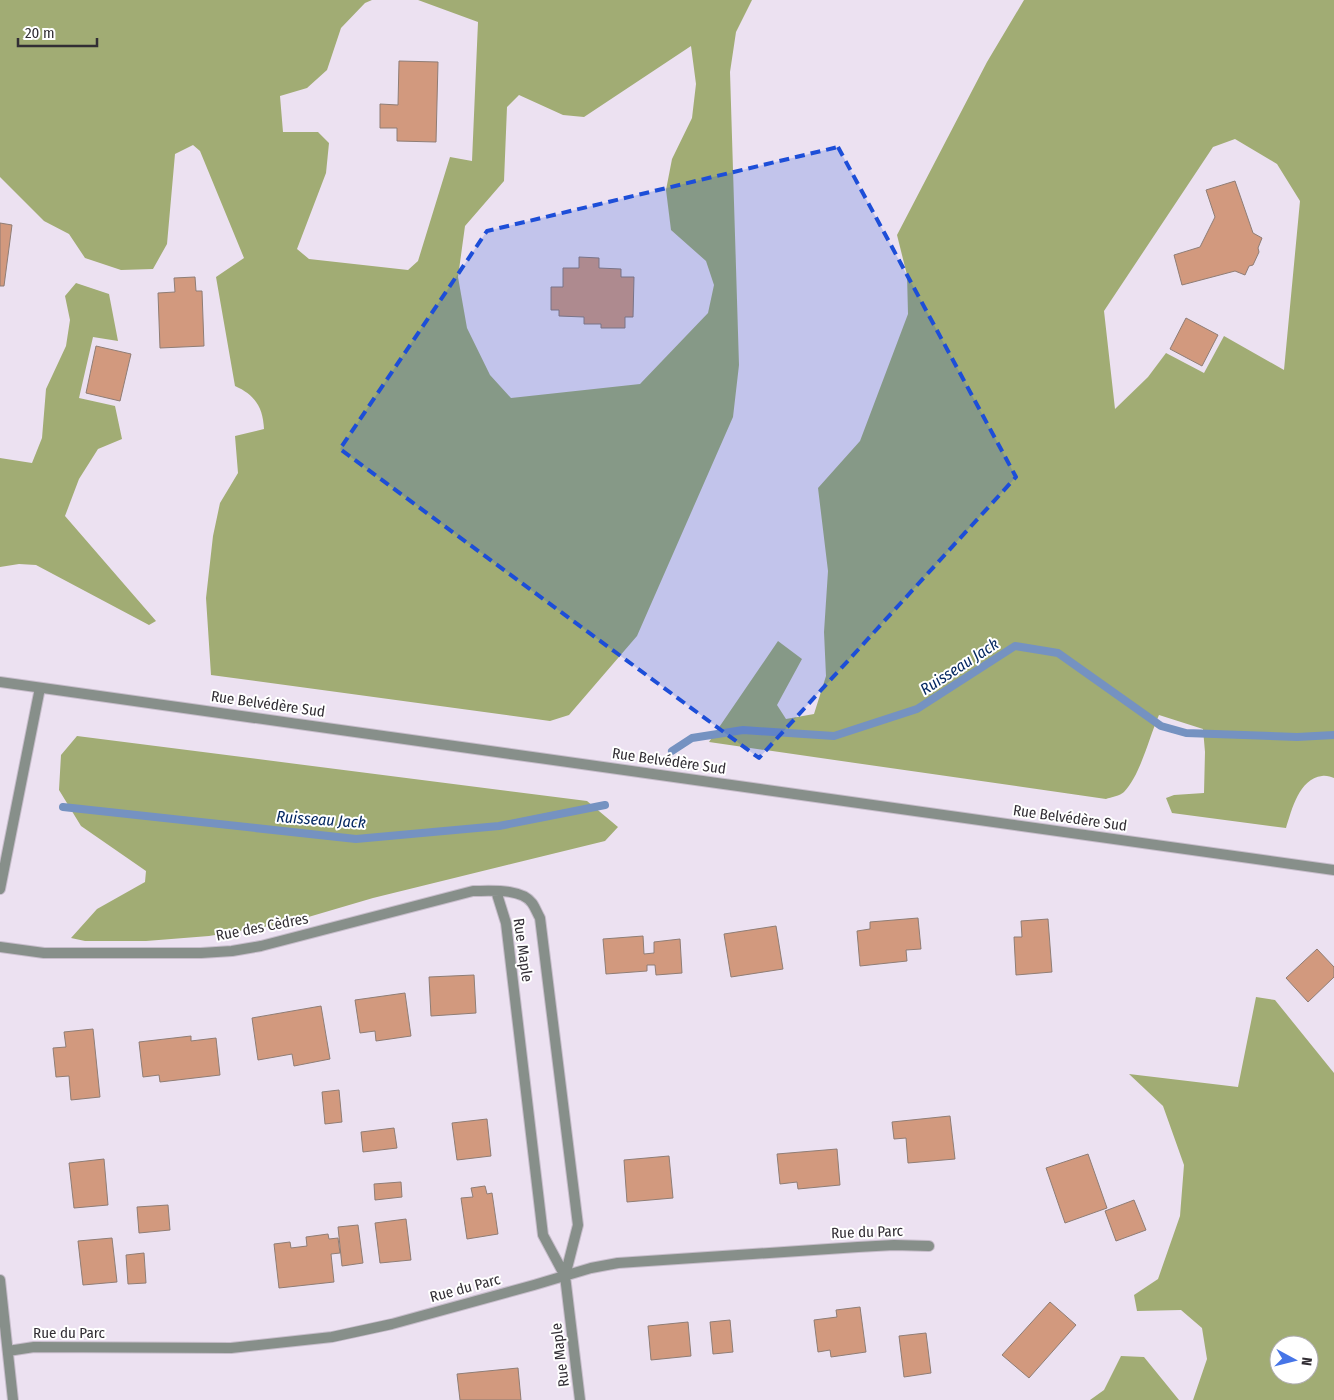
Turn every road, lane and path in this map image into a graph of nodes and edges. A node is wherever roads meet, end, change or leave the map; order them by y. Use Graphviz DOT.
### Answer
graph roads {
  1 [pos="0,682"];
  2 [pos="40,688"];
  3 [pos="1334,870"];
  4 [pos="0,889"];
  5 [pos="496,891"];
  6 [pos="0,947"];
  7 [pos="929,1246"];
  8 [pos="565,1276"];
  9 [pos="0,1280"];
  10 [pos="8,1351"];
  11 [pos="13,1400"];
  12 [pos="580,1400"];
  1 -- 2 [label="street, Rue Belvédère Sud"];
  2 -- 3 [label="street, Rue Belvédère Sud"];
  2 -- 4 [label="street"];
  5 -- 6 [label="street, Rue des Cèdres"];
  5 -- 8 [label="street, Rue Maple"];
  5 -- 8 [label="street, Rue Maple"];
  7 -- 8 [label="street, Rue du Parc"];
  8 -- 10 [label="street, Rue du Parc"];
  8 -- 12 [label="street, Rue Maple"];
  9 -- 10 [label="street"];
  10 -- 11 [label="street"];
}
